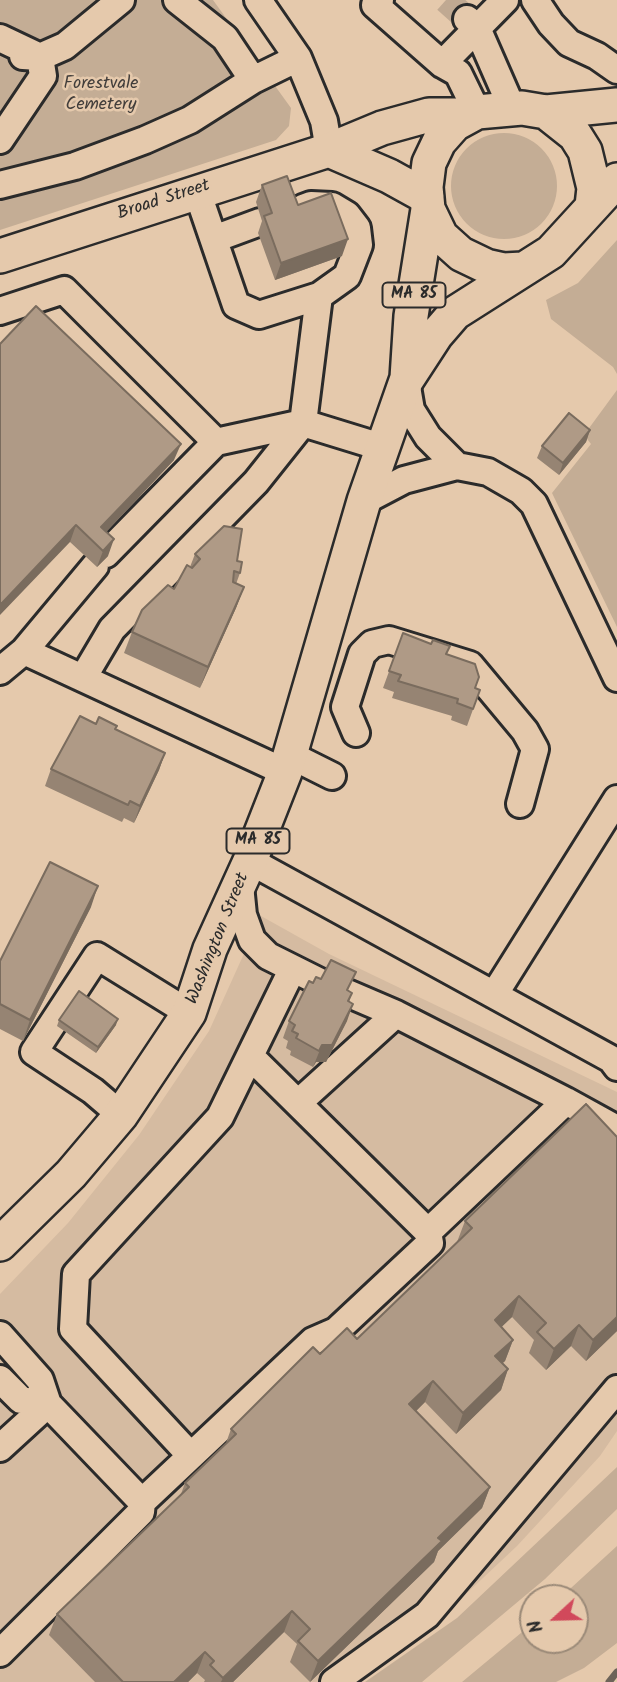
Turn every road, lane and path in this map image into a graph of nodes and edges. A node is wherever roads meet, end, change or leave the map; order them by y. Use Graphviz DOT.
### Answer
graph roads {
  1 [pos="121,0"];
  2 [pos="177,0"];
  3 [pos="258,0"];
  4 [pos="535,0"];
  5 [pos="501,1"];
  6 [pos="375,2"];
  7 [pos="472,23"];
  8 [pos="0,38"];
  9 [pos="0,56"];
  10 [pos="40,57"];
  11 [pos="298,58"];
  12 [pos="442,64"];
  13 [pos="617,70"];
  14 [pos="253,80"];
  15 [pos="617,105"];
  16 [pos="512,108"];
  17 [pos="546,112"];
  18 [pos="474,113"];
  19 [pos="0,140"];
  20 [pos="330,149"];
  21 [pos="617,180"];
  22 [pos="0,185"];
  23 [pos="197,191"];
  24 [pos="427,203"];
  25 [pos="592,206"];
  26 [pos="295,211"];
  27 [pos="260,222"];
  28 [pos="214,239"];
  29 [pos="0,256"];
  30 [pos="523,269"];
  31 [pos="319,296"];
  32 [pos="0,311"];
  33 [pos="407,381"];
  34 [pos="303,423"];
  35 [pos="216,442"];
  36 [pos="381,447"];
  37 [pos="457,466"];
  38 [pos="364,501"];
  39 [pos="24,651"];
  40 [pos="0,671"];
  41 [pos="83,678"];
  42 [pos="617,678"];
  43 [pos="356,733"];
  44 [pos="287,764"];
  45 [pos="332,776"];
  46 [pos="617,799"];
  47 [pos="520,804"];
  48 [pos="607,838"];
  49 [pos="245,873"];
  50 [pos="292,970"];
  51 [pos="322,983"];
  52 [pos="347,993"];
  53 [pos="494,995"];
  54 [pos="189,1013"];
  55 [pos="396,1014"];
  56 [pos="250,1056"];
  57 [pos="617,1067"];
  58 [pos="566,1101"];
  59 [pos="298,1103"];
  60 [pos="121,1115"];
  61 [pos="617,1129"];
  62 [pos="428,1232"];
  63 [pos="0,1244"];
  64 [pos="0,1335"];
  65 [pos="0,1379"];
  66 [pos="617,1389"];
  67 [pos="48,1404"];
  68 [pos="0,1448"];
  69 [pos="191,1457"];
  70 [pos="142,1502"];
  71 [pos="0,1653"];
  72 [pos="334,1682"];
  1 -- 10 [label="street"];
  2 -- 14 [label="street"];
  3 -- 11 [label="street"];
  4 -- 13 [label="street"];
  5 -- 7 [label="street"];
  6 -- 12 [label="street"];
  7 -- 12 [label="street"];
  7 -- 16 [label="street"];
  8 -- 10 [label="street"];
  9 -- 10 [label="street"];
  10 -- 19 [label="street"];
  11 -- 14 [label="street"];
  11 -- 20 [label="street"];
  12 -- 18 [label="street"];
  14 -- 22 [label="street"];
  15 -- 17 [label="main road"];
  16 -- 17 [label="main road"];
  16 -- 18 [label="main road"];
  17 -- 25 [label="main road"];
  18 -- 20 [label="main road, Broad Street"];
  18 -- 24 [label="main road, Washington Street / MA 85"];
  20 -- 23 [label="main road, Broad Street"];
  20 -- 24 [label="main road"];
  21 -- 25 [label="main road, Washington Street / MA 85"];
  23 -- 28 [label="street"];
  23 -- 29 [label="main road, Broad Street"];
  24 -- 30 [label="main road"];
  24 -- 33 [label="main road, Washington Street / MA 85"];
  25 -- 30 [label="main road, Washington Street / MA 85"];
  26 -- 31 [label="street"];
  27 -- 28 [label="street"];
  28 -- 31 [label="street"];
  30 -- 33 [label="main road, Washington Street / MA 85"];
  31 -- 34 [label="street"];
  32 -- 35 [label="street"];
  33 -- 36 [label="main road, Washington Street / MA 85"];
  33 -- 37 [label="street"];
  34 -- 35 [label="street"];
  34 -- 36 [label="street"];
  34 -- 41 [label="street"];
  35 -- 39 [label="street"];
  36 -- 38 [label="main road, Washington Street / MA 85"];
  37 -- 38 [label="street"];
  37 -- 42 [label="street"];
  38 -- 44 [label="main road, Washington Street / MA 85"];
  39 -- 40 [label="street"];
  39 -- 41 [label="street"];
  41 -- 44 [label="street"];
  43 -- 47 [label="street"];
  44 -- 45 [label="street"];
  44 -- 49 [label="main road, Washington Street / MA 85"];
  46 -- 48 [label="street"];
  48 -- 53 [label="street"];
  49 -- 50 [label="street"];
  49 -- 53 [label="street"];
  49 -- 54 [label="main road, Washington Street / MA 85"];
  50 -- 51 [label="street"];
  50 -- 56 [label="street"];
  52 -- 55 [label="street"];
  53 -- 57 [label="street"];
  54 -- 60 [label="main road, Washington Street / MA 85"];
  54 -- 60 [label="street"];
  55 -- 58 [label="street"];
  55 -- 59 [label="street"];
  56 -- 59 [label="street"];
  56 -- 69 [label="street"];
  58 -- 61 [label="street"];
  58 -- 62 [label="street"];
  59 -- 62 [label="street"];
  60 -- 63 [label="main road, Washington Street / MA 85"];
  62 -- 69 [label="street"];
  64 -- 67 [label="street"];
  65 -- 67 [label="street"];
  66 -- 72 [label="street"];
  67 -- 68 [label="street"];
  67 -- 70 [label="street"];
  69 -- 70 [label="street"];
  70 -- 71 [label="street"];
}
